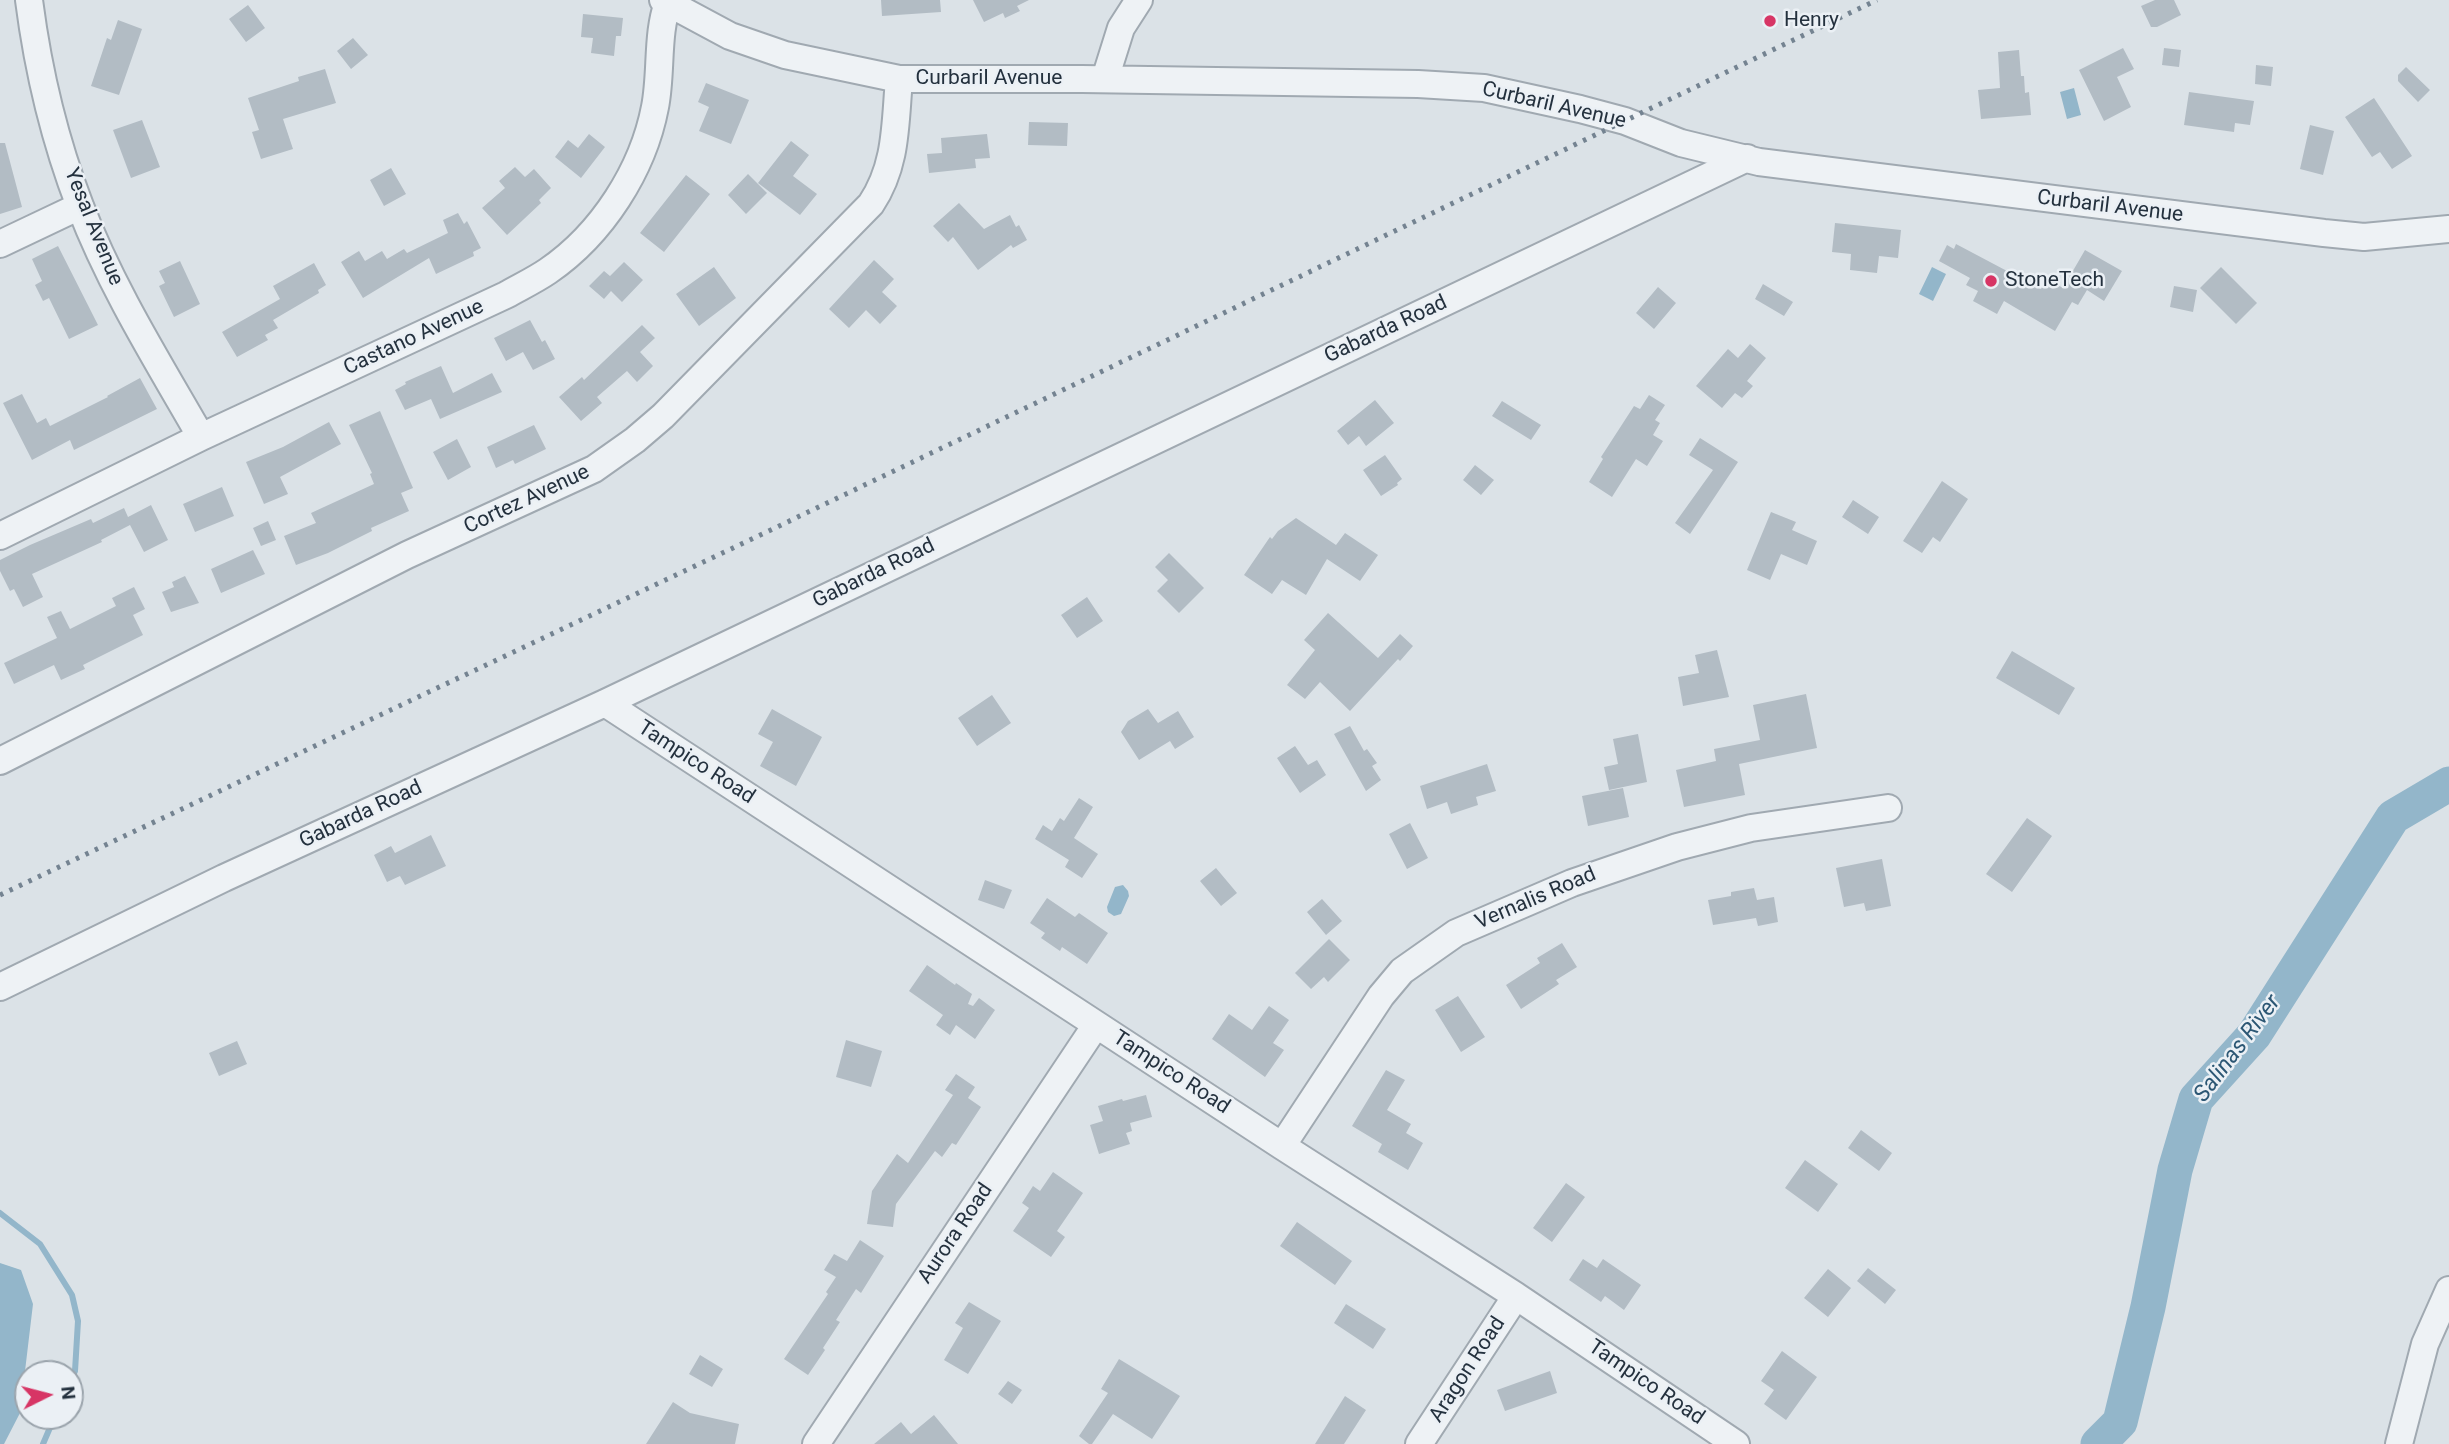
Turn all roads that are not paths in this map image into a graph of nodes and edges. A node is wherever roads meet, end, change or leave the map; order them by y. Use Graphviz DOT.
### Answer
graph roads {
  1 [pos="29,0"];
  2 [pos="1139,0"];
  3 [pos="666,1"];
  4 [pos="899,79"];
  5 [pos="1105,79"];
  6 [pos="1746,158"];
  7 [pos="80,206"];
  8 [pos="2449,229"];
  9 [pos="0,244"];
  10 [pos="201,437"];
  11 [pos="0,536"];
  12 [pos="605,703"];
  13 [pos="0,761"];
  14 [pos="1888,808"];
  15 [pos="0,987"];
  16 [pos="1096,1025"];
  17 [pos="1282,1146"];
  18 [pos="2449,1290"];
  19 [pos="1516,1296"];
  20 [pos="816,1444"];
  21 [pos="1419,1444"];
  22 [pos="1736,1444"];
  23 [pos="2399,1444"];
  1 -- 7 [label="street, Yesal Avenue"];
  2 -- 5 [label="street"];
  3 -- 4 [label="street, Curbaril Avenue"];
  3 -- 10 [label="street, Castano Avenue"];
  4 -- 5 [label="street, Curbaril Avenue"];
  4 -- 13 [label="street, Cortez Avenue"];
  5 -- 6 [label="street, Curbaril Avenue"];
  6 -- 8 [label="street, Curbaril Avenue"];
  6 -- 12 [label="street, Gabarda Road"];
  7 -- 9 [label="street"];
  7 -- 10 [label="street, Yesal Avenue"];
  10 -- 11 [label="street, Castano Avenue"];
  12 -- 15 [label="street, Gabarda Road"];
  12 -- 16 [label="street, Tampico Road"];
  14 -- 17 [label="street, Vernalis Road"];
  16 -- 17 [label="street, Tampico Road"];
  16 -- 20 [label="street, Aurora Road"];
  17 -- 19 [label="street, Tampico Road"];
  18 -- 23 [label="street"];
  19 -- 21 [label="street, Aragon Road"];
  19 -- 22 [label="street, Tampico Road"];
}
